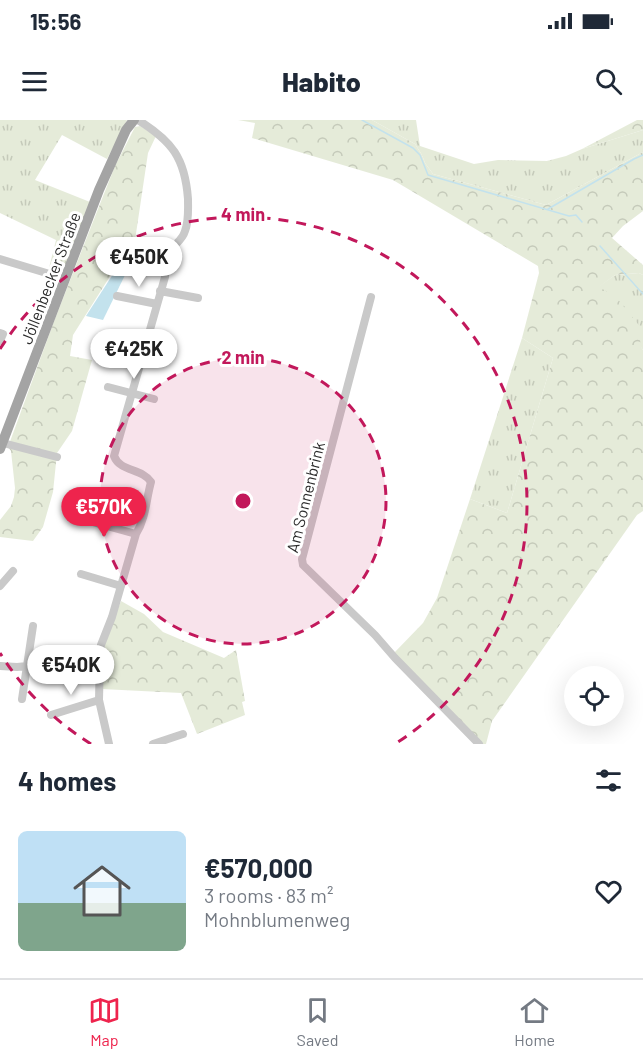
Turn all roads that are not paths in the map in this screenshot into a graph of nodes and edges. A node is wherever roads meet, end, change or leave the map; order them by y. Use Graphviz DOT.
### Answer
graph roads {
  1 [pos="134,120"];
  2 [pos="138,120"];
  3 [pos="0,259"];
  4 [pos="53,275"];
  5 [pos="160,291"];
  6 [pos="117,296"];
  7 [pos="371,297"];
  8 [pos="198,298"];
  9 [pos="157,304"];
  10 [pos="108,387"];
  11 [pos="131,393"];
  12 [pos="154,399"];
  13 [pos="1,446"];
  14 [pos="57,457"];
  15 [pos="78,518"];
  16 [pos="136,534"];
  17 [pos="13,571"];
  18 [pos="81,574"];
  19 [pos="0,586"];
  20 [pos="121,586"];
  21 [pos="33,626"];
  22 [pos="100,655"];
  23 [pos="0,666"];
  24 [pos="27,666"];
  25 [pos="22,699"];
  26 [pos="99,700"];
  27 [pos="51,715"];
  28 [pos="183,734"];
  29 [pos="109,744"];
  30 [pos="153,744"];
  31 [pos="479,744"];
  1 -- 13 [label="main road, Jöllenbecker Straße"];
  2 -- 5 [label="street"];
  3 -- 4 [label="street"];
  5 -- 8 [label="street"];
  5 -- 9 [label="street"];
  6 -- 9 [label="street"];
  7 -- 31 [label="street, Am Sonnenbrink"];
  9 -- 11 [label="street"];
  10 -- 11 [label="street"];
  11 -- 12 [label="street"];
  11 -- 16 [label="street"];
  13 -- 14 [label="street"];
  15 -- 16 [label="street"];
  16 -- 20 [label="street"];
  17 -- 19 [label="street"];
  18 -- 20 [label="street"];
  20 -- 22 [label="street"];
  21 -- 24 [label="street"];
  22 -- 24 [label="street"];
  22 -- 26 [label="street"];
  23 -- 24 [label="street"];
  24 -- 25 [label="street"];
  26 -- 27 [label="street"];
  26 -- 29 [label="street"];
  28 -- 30 [label="street"];
}
